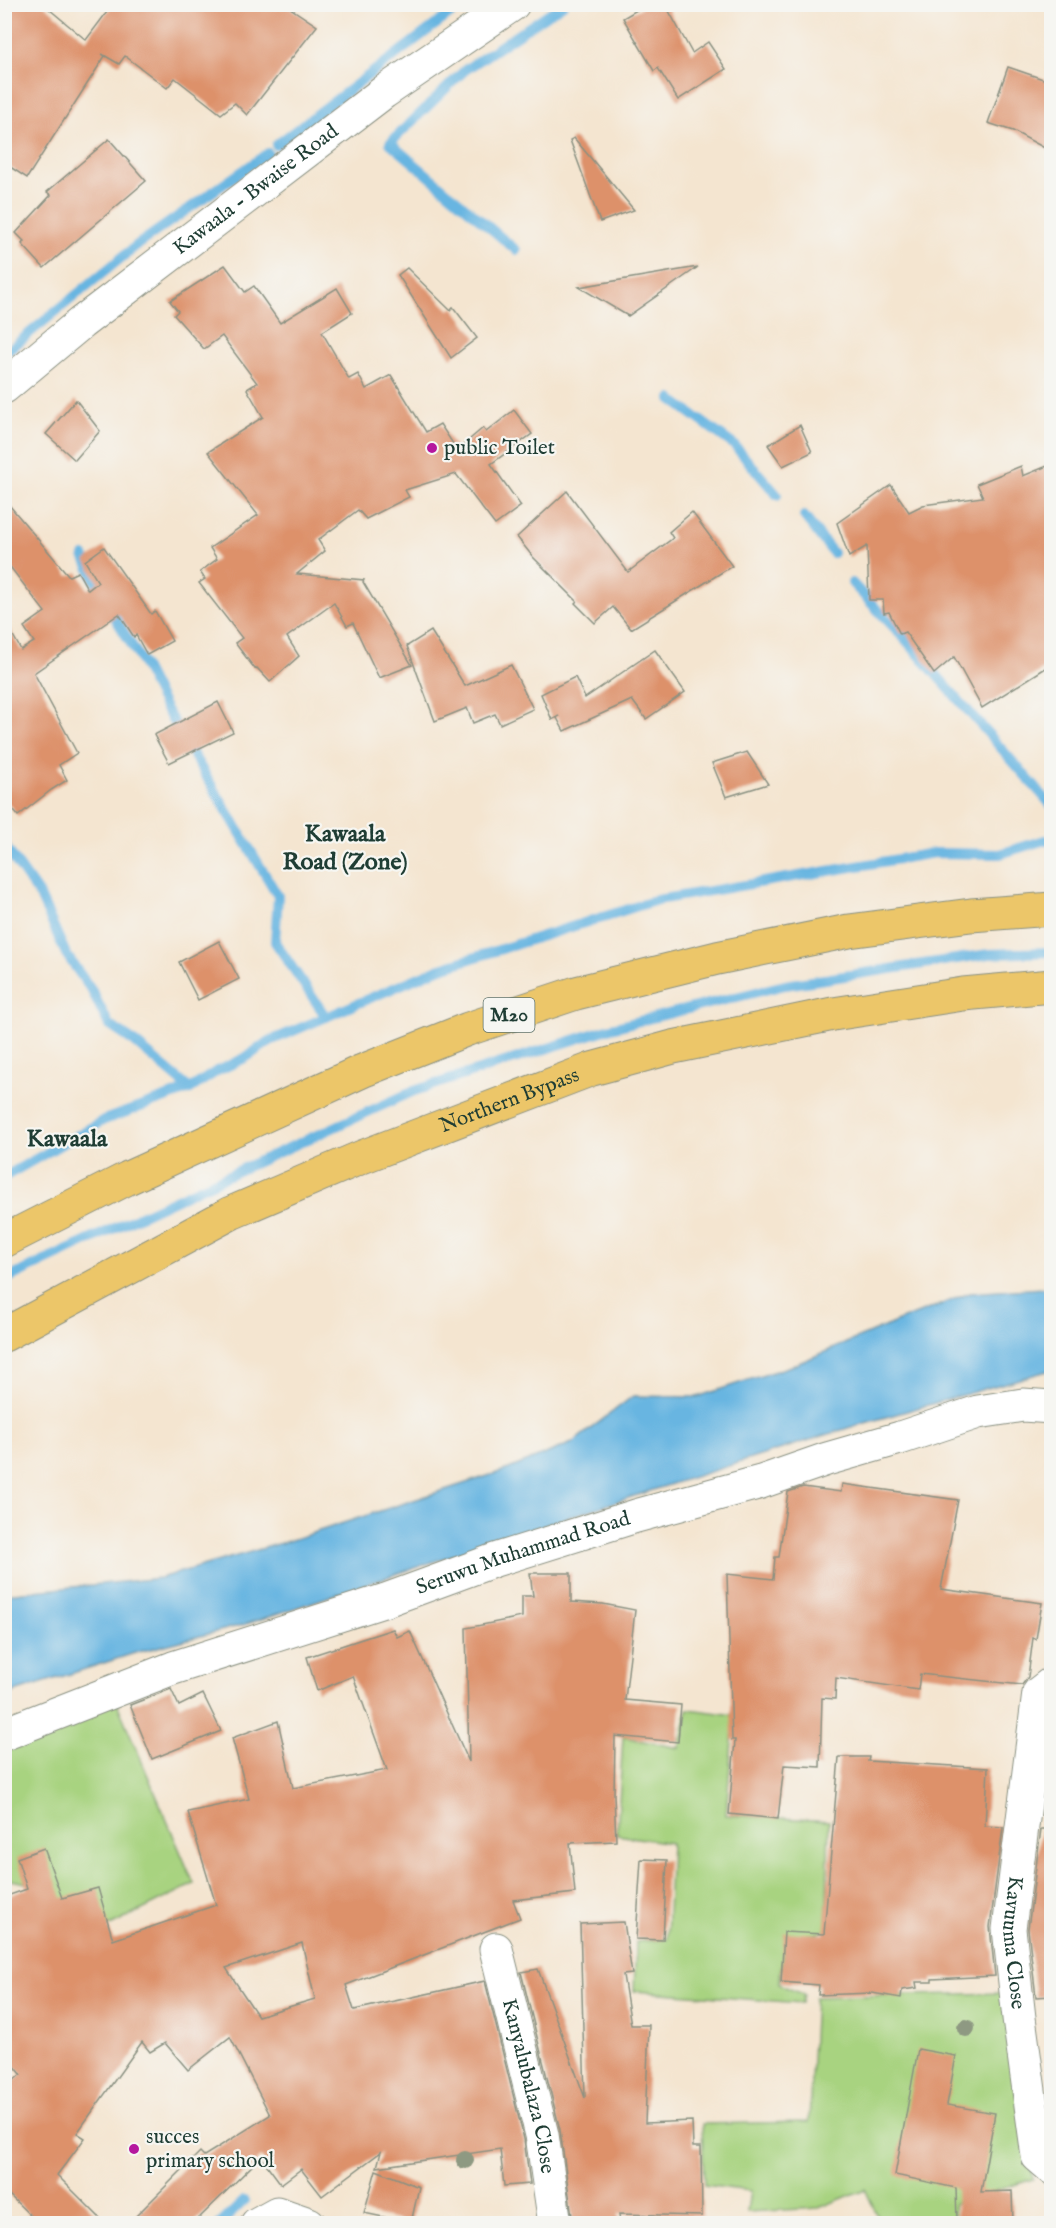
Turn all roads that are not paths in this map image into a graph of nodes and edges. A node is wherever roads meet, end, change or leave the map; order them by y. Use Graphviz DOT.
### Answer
graph roads {
  1 [pos="513,4"];
  2 [pos="4,387"];
  3 [pos="1052,909"];
  4 [pos="1052,986"];
  5 [pos="4,1241"];
  6 [pos="4,1335"];
  7 [pos="1052,1407"];
  8 [pos="1052,1683"];
  9 [pos="4,1734"];
  10 [pos="496,1949"];
  11 [pos="1052,2168"];
  12 [pos="257,2223"];
  13 [pos="309,2223"];
  14 [pos="555,2223"];
  1 -- 2 [label="street, Kawaala - Bwaise Road"];
  3 -- 5 [label="highway, M20"];
  4 -- 6 [label="highway, Northern Bypass"];
  7 -- 9 [label="street, Seruwu Muhammad Road"];
  8 -- 11 [label="street, Kavuuma Close"];
  10 -- 14 [label="street, Kanyalubalaza Close"];
  12 -- 13 [label="street"];
}
